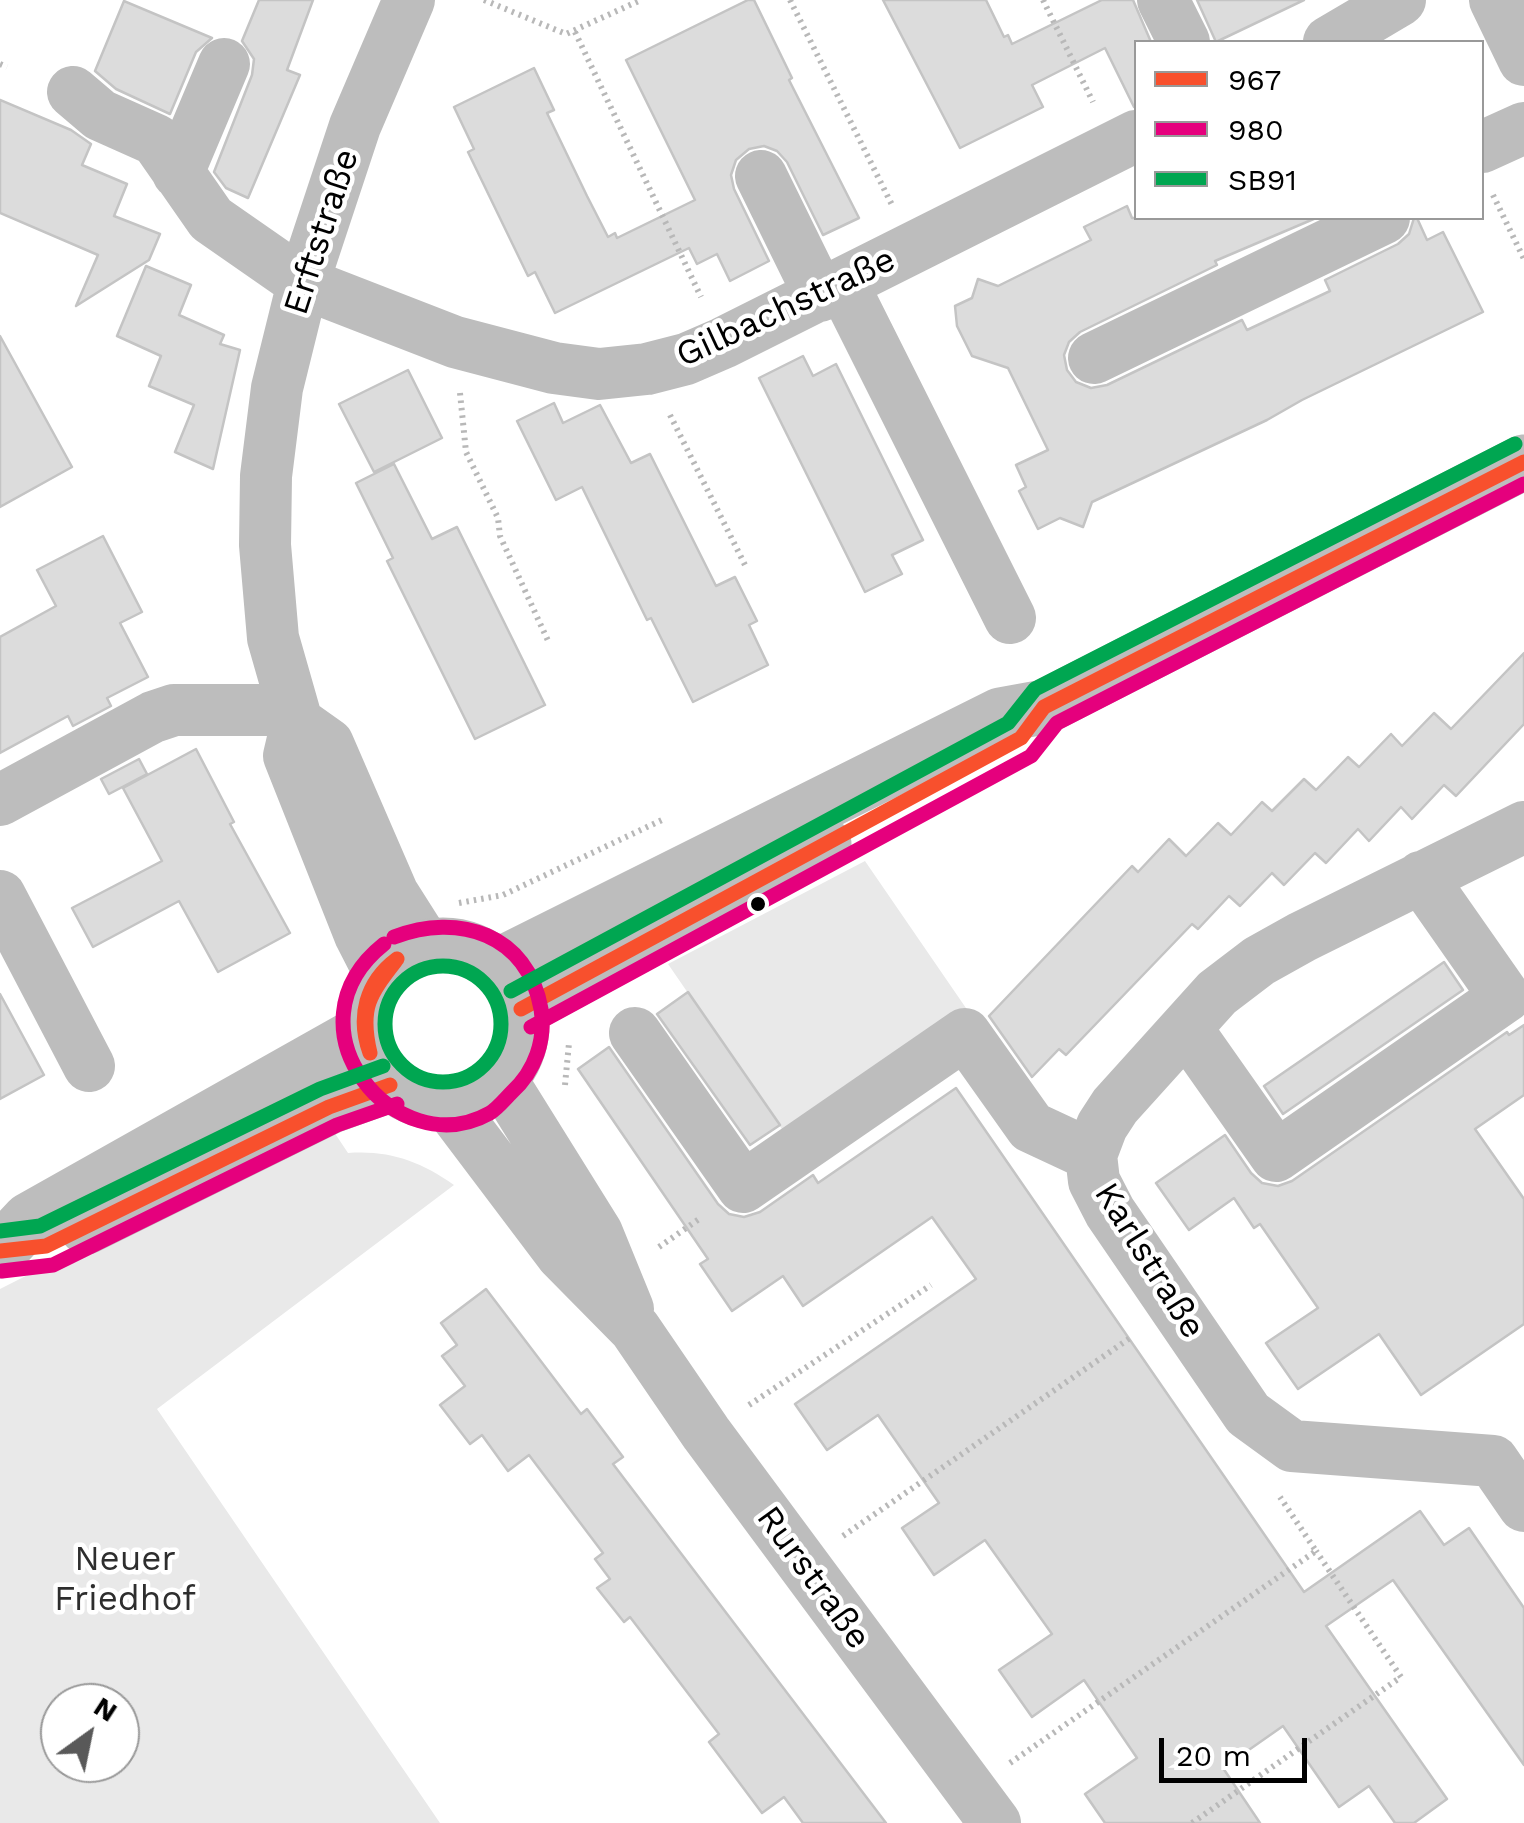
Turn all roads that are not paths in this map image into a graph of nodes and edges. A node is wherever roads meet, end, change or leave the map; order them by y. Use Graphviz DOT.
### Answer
graph roads {
  1 [pos="409,0"];
  2 [pos="1164,0"];
  3 [pos="1496,0"];
  4 [pos="1404,15"];
  5 [pos="1183,40"];
  6 [pos="1335,40"];
  7 [pos="1524,60"];
  8 [pos="224,64"];
  9 [pos="74,92"];
  10 [pos="1524,128"];
  11 [pos="1126,141"];
  12 [pos="1486,168"];
  13 [pos="178,173"];
  14 [pos="760,176"];
  15 [pos="1380,220"];
  16 [pos="302,283"];
  17 [pos="831,291"];
  18 [pos="1094,358"];
  19 [pos="1524,462"];
  20 [pos="1010,618"];
  21 [pos="295,716"];
  22 [pos="0,800"];
  23 [pos="1524,827"];
  24 [pos="1421,878"];
  25 [pos="0,896"];
  26 [pos="426,946"];
  27 [pos="380,974"];
  28 [pos="509,987"];
  29 [pos="1186,1028"];
  30 [pos="363,1032"];
  31 [pos="634,1033"];
  32 [pos="88,1066"];
  33 [pos="501,1079"];
  34 [pos="390,1085"];
  35 [pos="448,1104"];
  36 [pos="1091,1155"];
  37 [pos="1,1250"];
  38 [pos="636,1329"];
  39 [pos="1509,1447"];
  40 [pos="1524,1506"];
  41 [pos="983,1806"];
  1 -- 16 [label="street, Erftstraße"];
  2 -- 5 [label="street"];
  3 -- 7 [label="street"];
  4 -- 6 [label="street"];
  8 -- 13 [label="street"];
  9 -- 13 [label="street, Gilbachstraße"];
  10 -- 12 [label="street"];
  11 -- 17 [label="street, Gilbachstraße"];
  13 -- 16 [label="street, Gilbachstraße"];
  14 -- 17 [label="street"];
  15 -- 18 [label="street"];
  16 -- 17 [label="street, Gilbachstraße"];
  16 -- 21 [label="street, Erftstraße"];
  17 -- 20 [label="street"];
  19 -- 28 [label="main road"];
  21 -- 22 [label="street"];
  21 -- 26 [label="street"];
  21 -- 27 [label="street, Erftstraße"];
  23 -- 24 [label="street, Karlstraße"];
  24 -- 29 [label="street, Karlstraße"];
  24 -- 29 [label="street"];
  25 -- 32 [label="street"];
  26 -- 27 [label="main road"];
  26 -- 28 [label="main road"];
  27 -- 30 [label="main road"];
  28 -- 33 [label="main road"];
  29 -- 36 [label="street, Karlstraße"];
  30 -- 34 [label="main road"];
  30 -- 37 [label="main road"];
  31 -- 36 [label="street"];
  33 -- 35 [label="main road"];
  33 -- 38 [label="street, Rurstraße"];
  34 -- 35 [label="main road"];
  34 -- 37 [label="main road"];
  35 -- 38 [label="street, Rurstraße"];
  36 -- 39 [label="street, Karlstraße"];
  38 -- 41 [label="street, Rurstraße"];
  39 -- 40 [label="street"];
}
